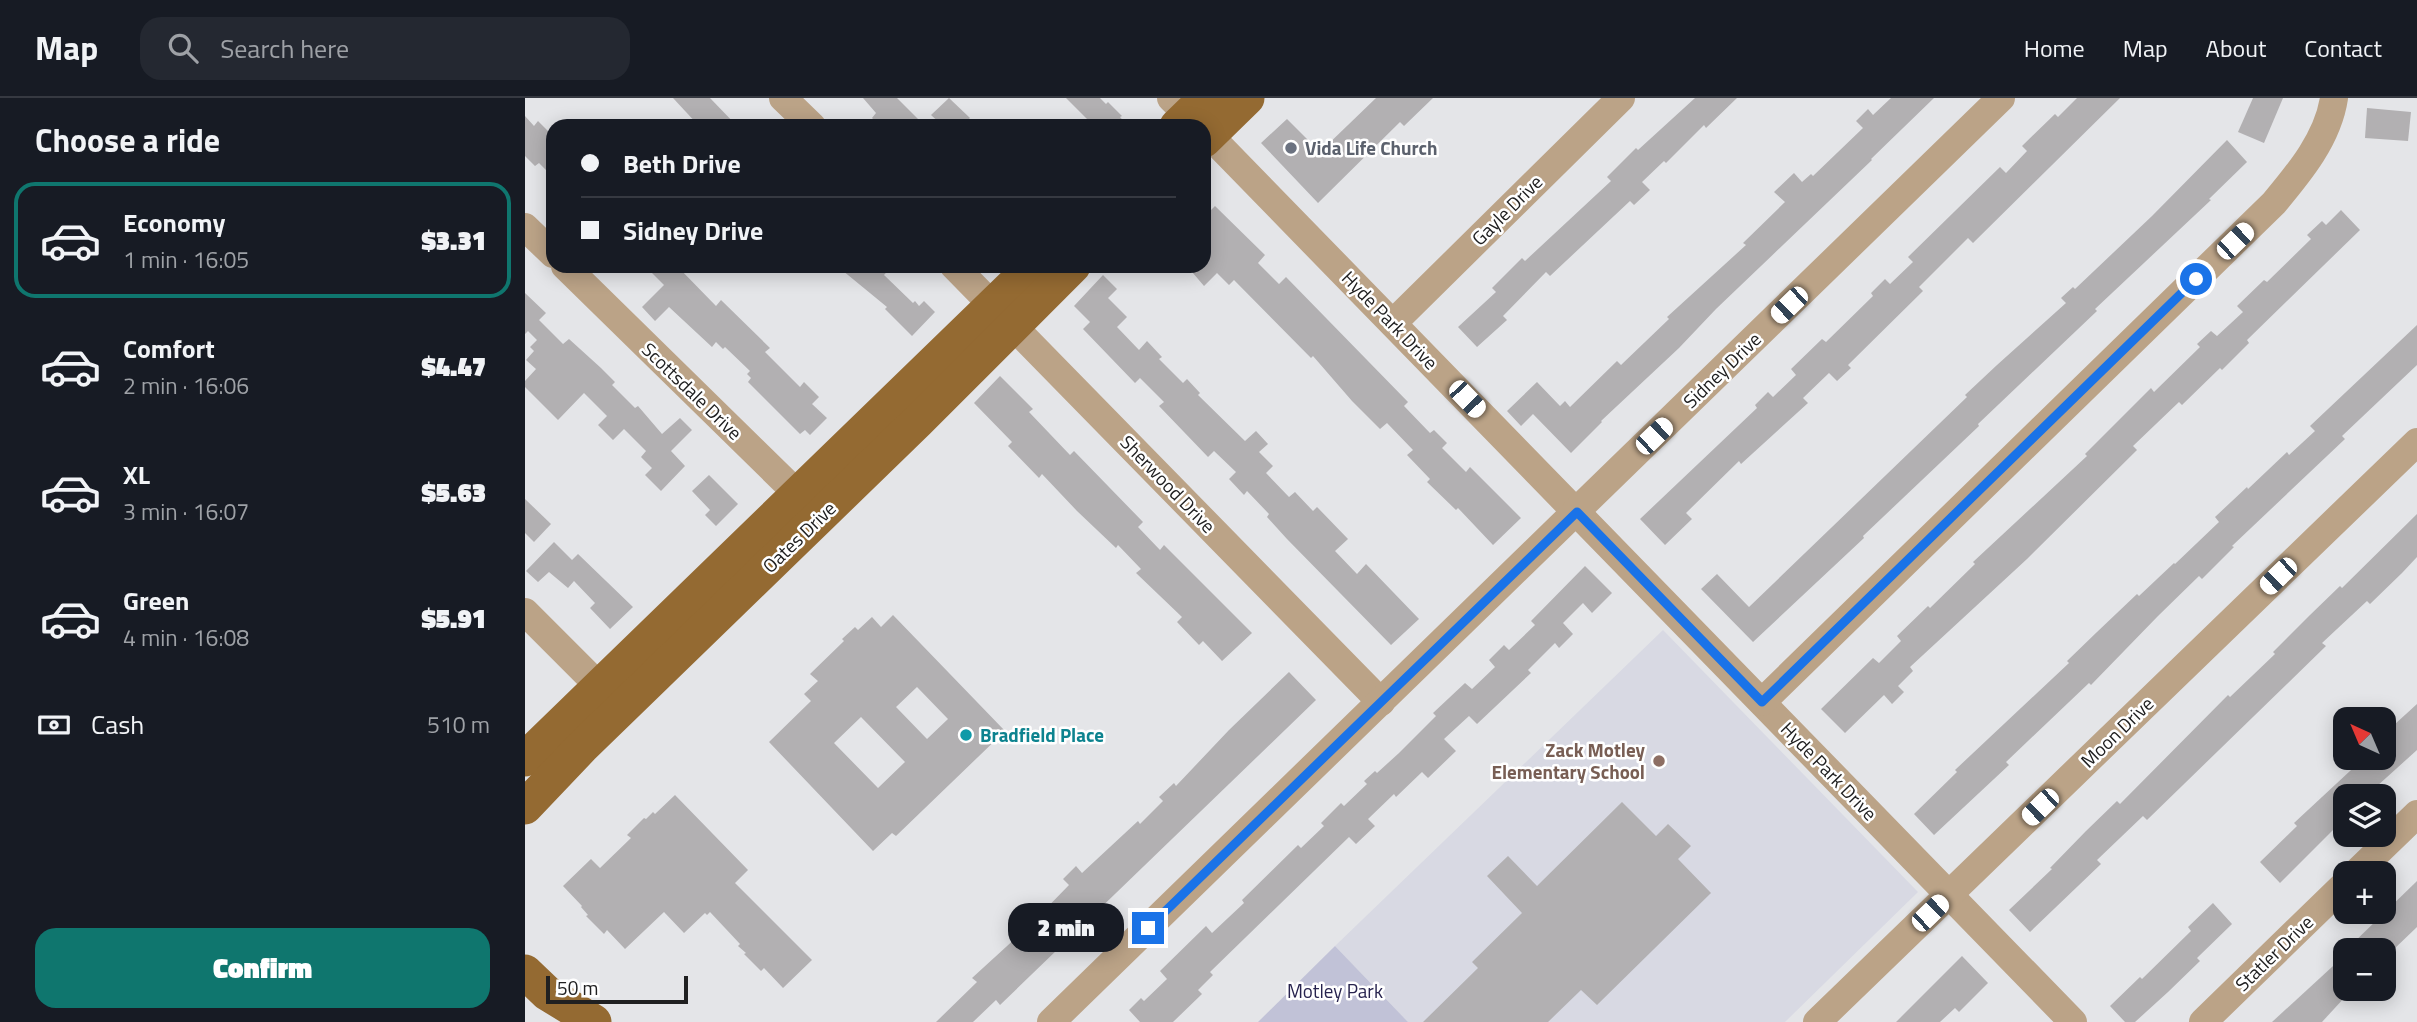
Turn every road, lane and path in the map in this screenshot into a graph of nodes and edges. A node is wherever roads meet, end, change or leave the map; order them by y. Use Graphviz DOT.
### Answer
graph roads {
  1 [pos="783,98"];
  2 [pos="1247,98"];
  3 [pos="1621,98"];
  4 [pos="2001,98"];
  5 [pos="2335,98"];
  6 [pos="805,119"];
  7 [pos="1200,119"];
  8 [pos="1211,137"];
  9 [pos="525,227"];
  10 [pos="546,247"];
  11 [pos="572,273"];
  12 [pos="961,273"];
  13 [pos="1029,273"];
  14 [pos="1063,273"];
  15 [pos="1003,315"];
  16 [pos="1393,323"];
  17 [pos="2417,442"];
  18 [pos="809,506"];
  19 [pos="1577,512"];
  20 [pos="525,612"];
  21 [pos="611,698"];
  22 [pos="1381,702"];
  23 [pos="1762,702"];
  24 [pos="525,759"];
  25 [pos="525,807"];
  26 [pos="2417,814"];
  27 [pos="2368,861"];
  28 [pos="1949,895"];
  29 [pos="2333,896"];
  30 [pos="525,972"];
  31 [pos="594,1022"];
  32 [pos="1051,1022"];
  33 [pos="1817,1022"];
  34 [pos="2073,1022"];
  35 [pos="2203,1022"];
  1 -- 6 [label="street"];
  2 -- 7 [label="main road"];
  3 -- 16 [label="street, Gayle Drive"];
  4 -- 19 [label="street, Sidney Drive"];
  5 -- 23 [label="street"];
  8 -- 16 [label="street, Hyde Park Drive"];
  9 -- 10 [label="street"];
  11 -- 18 [label="street, Scottsdale Drive"];
  12 -- 15 [label="street, Sherwood Drive"];
  13 -- 15 [label="main road, Oates Drive"];
  14 -- 15 [label="main road, Oates Drive"];
  15 -- 18 [label="main road, Oates Drive"];
  15 -- 22 [label="street, Sherwood Drive"];
  16 -- 19 [label="street, Hyde Park Drive"];
  17 -- 28 [label="street, Moon Drive"];
  18 -- 21 [label="main road, Oates Drive"];
  19 -- 22 [label="street, Sidney Drive"];
  19 -- 23 [label="street, Hyde Park Drive"];
  20 -- 21 [label="street"];
  21 -- 24 [label="main road, Oates Drive"];
  21 -- 25 [label="main road, Oates Drive"];
  22 -- 32 [label="street, Sidney Drive"];
  23 -- 28 [label="street, Hyde Park Drive"];
  26 -- 27 [label="street"];
  28 -- 33 [label="street, Moon Drive"];
  28 -- 34 [label="street, Hyde Park Drive"];
  29 -- 35 [label="street, Statler Drive"];
  30 -- 31 [label="main road"];
}
